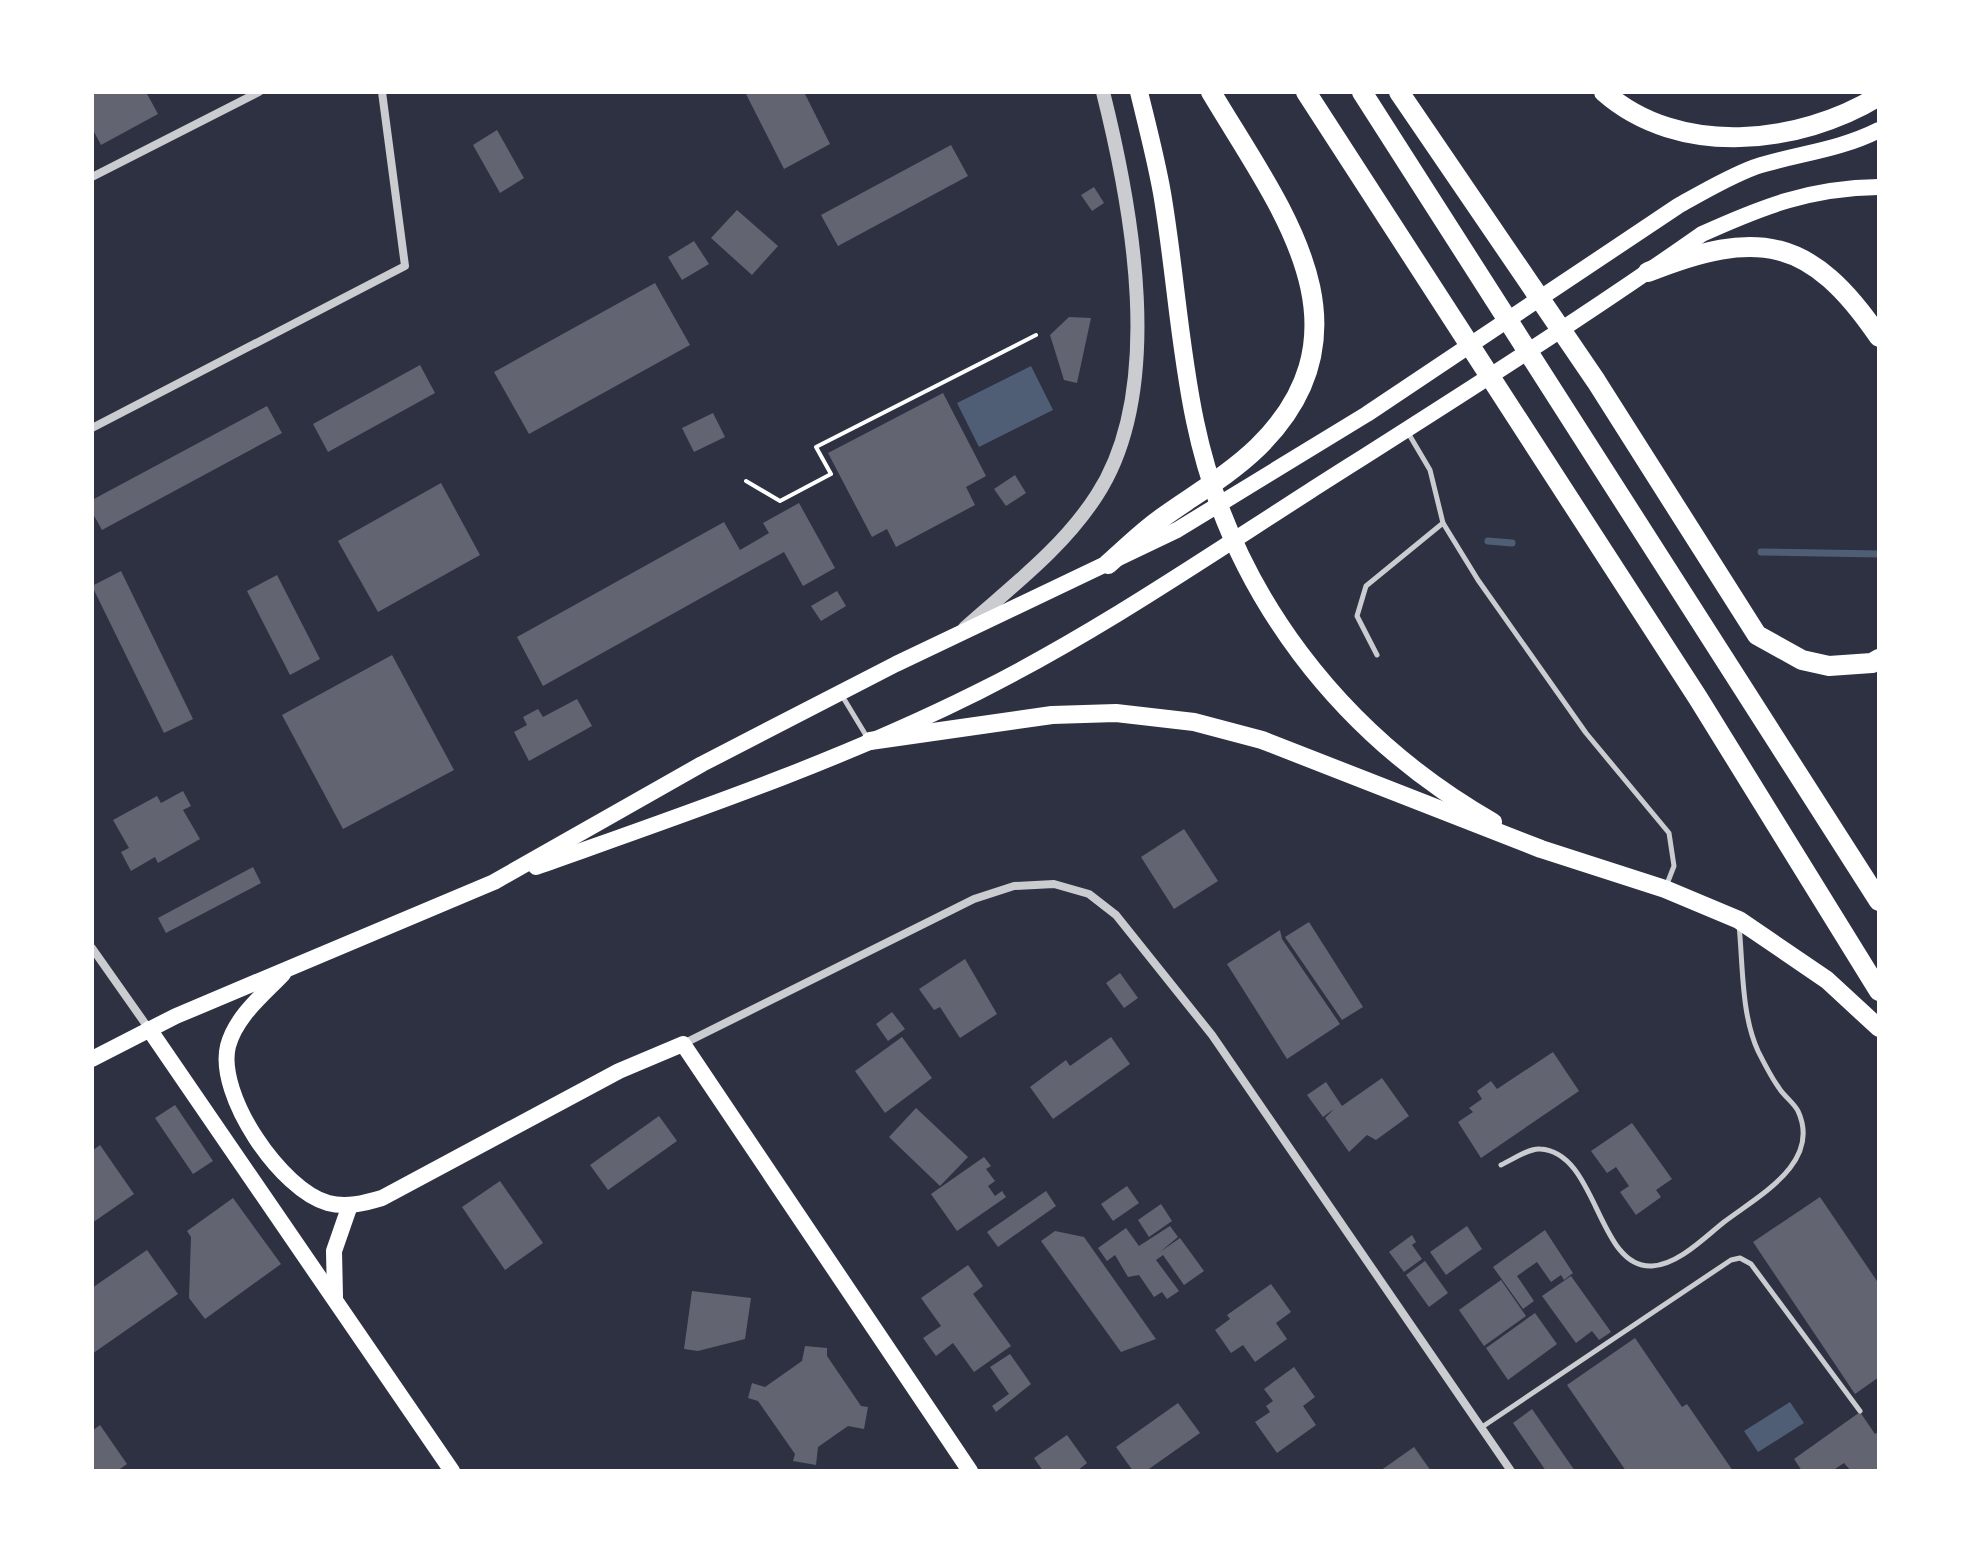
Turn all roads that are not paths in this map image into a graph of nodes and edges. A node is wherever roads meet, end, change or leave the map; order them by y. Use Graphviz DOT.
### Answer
graph roads {
  1 [pos="259,92"];
  2 [pos="382,92"];
  3 [pos="1103,92"];
  4 [pos="1139,92"];
  5 [pos="1211,92"];
  6 [pos="1306,92"];
  7 [pos="1362,92"];
  8 [pos="1399,92"];
  9 [pos="1604,92"];
  10 [pos="1879,96"];
  11 [pos="1879,130"];
  12 [pos="92,177"];
  13 [pos="1879,187"];
  14 [pos="1648,272"];
  15 [pos="1879,337"];
  16 [pos="92,428"];
  17 [pos="1406,430"];
  18 [pos="1443,523"];
  19 [pos="1108,564"];
  20 [pos="959,633"];
  21 [pos="1377,655"];
  22 [pos="1879,659"];
  23 [pos="840,693"];
  24 [pos="870,741"];
  25 [pos="1541,849"];
  26 [pos="494,882"];
  27 [pos="1665,889"];
  28 [pos="1879,901"];
  29 [pos="1739,920"];
  30 [pos="92,948"];
  31 [pos="290,967"];
  32 [pos="1879,991"];
  33 [pos="1879,1028"];
  34 [pos="149,1029"];
  35 [pos="683,1044"];
  36 [pos="92,1059"];
  37 [pos="1501,1165"];
  38 [pos="350,1205"];
  39 [pos="336,1299"];
  40 [pos="1860,1411"];
  41 [pos="1482,1427"];
  42 [pos="452,1471"];
  43 [pos="970,1471"];
  44 [pos="1511,1471"];
  1 -- 12 [label="street"];
  2 -- 16 [label="street"];
  3 -- 20 [label="street"];
  4 -- 25 [label="highway"];
  5 -- 19 [label="highway"];
  6 -- 32 [label="highway"];
  7 -- 28 [label="highway"];
  8 -- 22 [label="highway"];
  9 -- 10 [label="highway"];
  11 -- 19 [label="main road"];
  13 -- 14 [label="main road"];
  14 -- 15 [label="highway"];
  14 -- 17 [label="main road"];
  17 -- 18 [label="lane"];
  17 -- 24 [label="main road"];
  18 -- 21 [label="lane"];
  18 -- 27 [label="lane"];
  19 -- 20 [label="main road"];
  20 -- 23 [label="main road"];
  23 -- 24 [label="lane"];
  23 -- 26 [label="main road"];
  24 -- 25 [label="highway"];
  24 -- 26 [label="main road"];
  25 -- 27 [label="highway"];
  26 -- 31 [label="main road"];
  27 -- 29 [label="highway"];
  29 -- 33 [label="highway"];
  29 -- 37 [label="lane"];
  30 -- 34 [label="street"];
  31 -- 34 [label="main road"];
  31 -- 38 [label="main road"];
  34 -- 36 [label="main road"];
  34 -- 39 [label="main road"];
  35 -- 38 [label="main road"];
  35 -- 41 [label="street"];
  35 -- 43 [label="main road"];
  38 -- 39 [label="main road"];
  39 -- 42 [label="main road"];
  40 -- 41 [label="lane"];
  41 -- 44 [label="street"];
}
